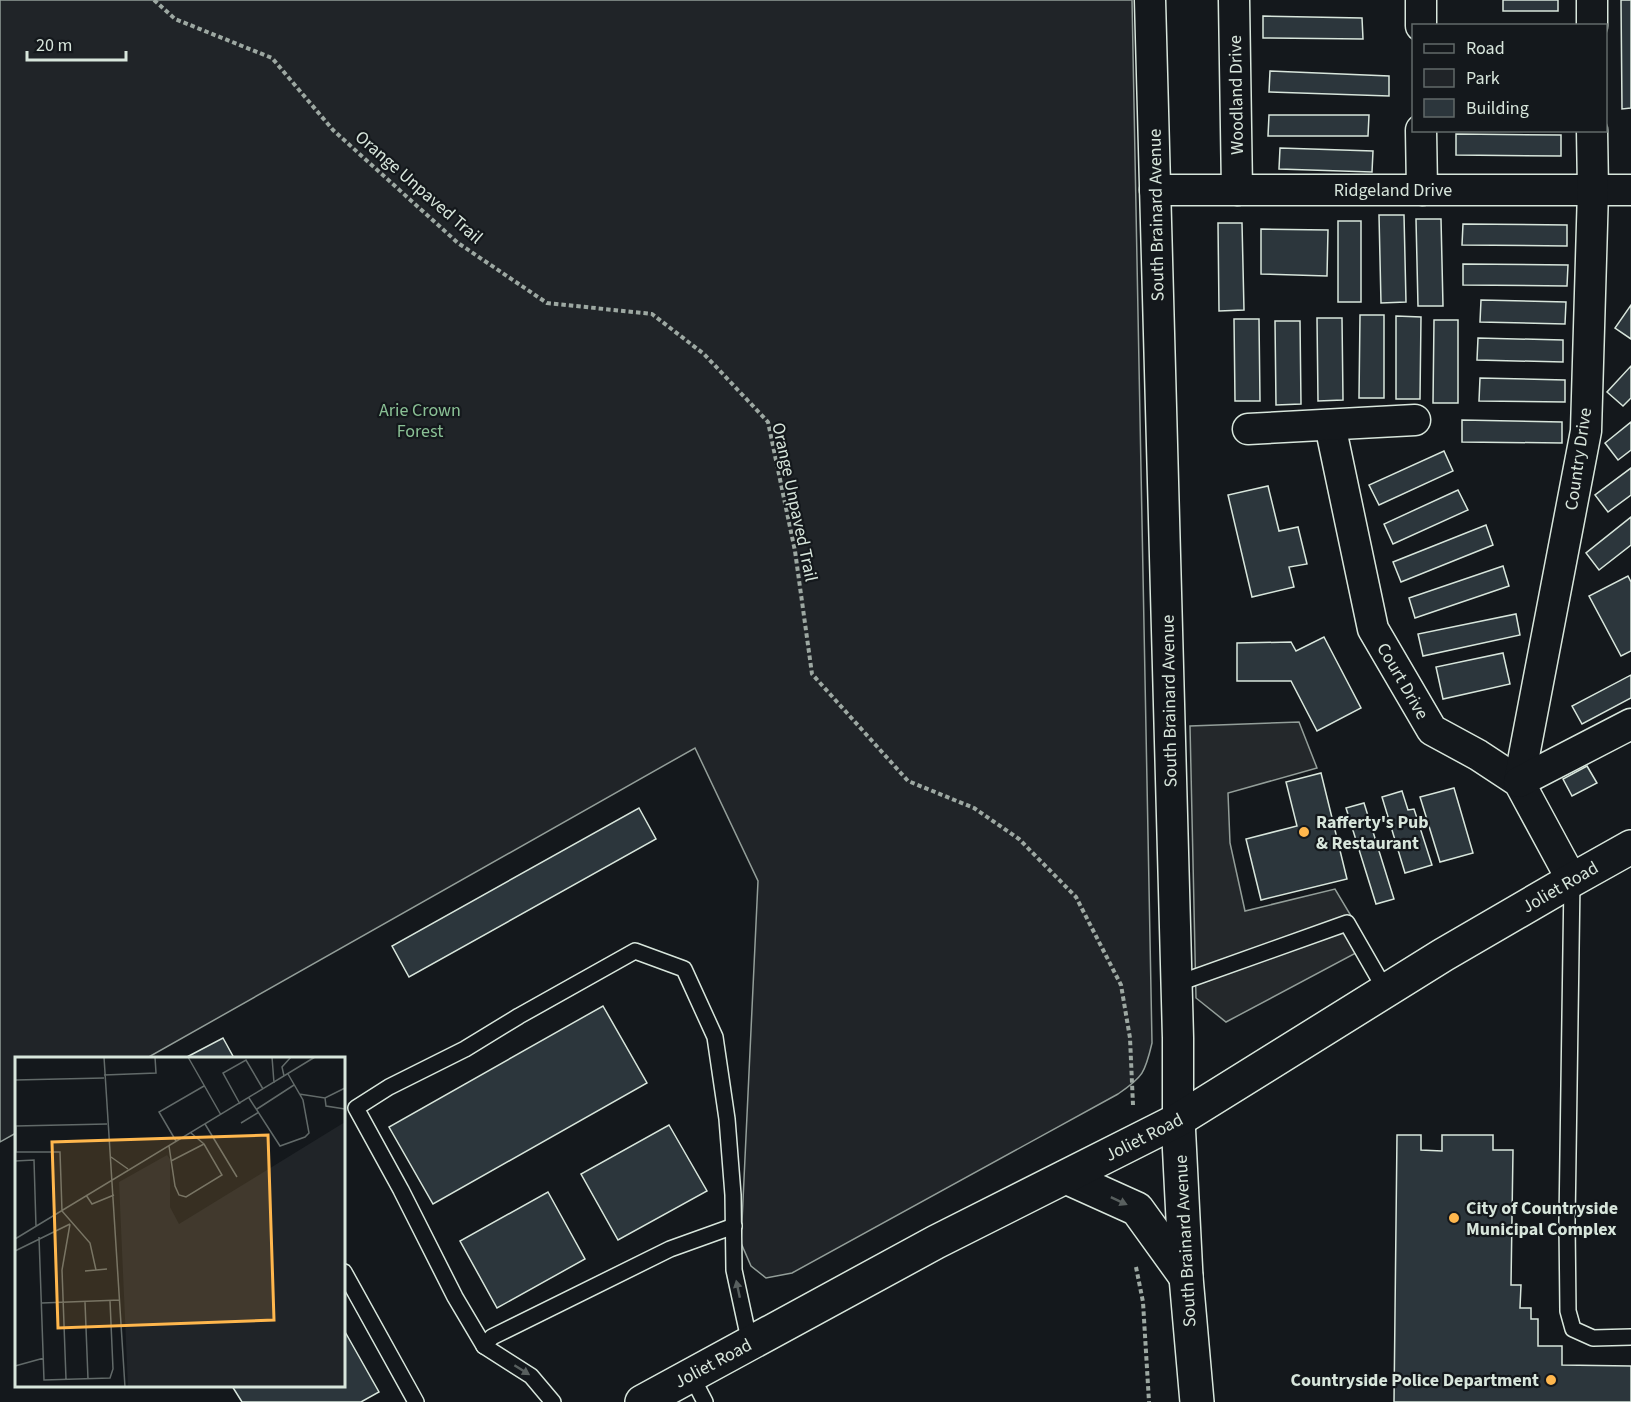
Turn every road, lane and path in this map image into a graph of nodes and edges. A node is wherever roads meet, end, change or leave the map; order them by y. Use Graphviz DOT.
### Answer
graph roads {
  1 [pos="154,0"];
  2 [pos="1150,0"];
  3 [pos="1234,0"];
  4 [pos="1421,0"];
  5 [pos="1592,0"];
  6 [pos="1421,24"];
  7 [pos="1592,24"];
  8 [pos="1421,132"];
  9 [pos="1592,132"];
  10 [pos="1155,190"];
  11 [pos="1237,190"];
  12 [pos="1422,190"];
  13 [pos="1593,190"];
  14 [pos="1631,190"];
  15 [pos="1415,420"];
  16 [pos="1330,425"];
  17 [pos="1248,429"];
  18 [pos="1631,724"];
  19 [pos="1519,782"];
  20 [pos="1631,847"];
  21 [pos="1572,880"];
  22 [pos="1176,984"];
  23 [pos="1386,991"];
  24 [pos="1178,1120"];
  25 [pos="1134,1142"];
  26 [pos="1066,1177"];
  27 [pos="734,1229"];
  28 [pos="345,1274"];
  29 [pos="1186,1277"];
  30 [pos="1631,1337"];
  31 [pos="750,1344"];
  32 [pos="484,1347"];
  33 [pos="698,1389"];
  34 [pos="416,1402"];
  35 [pos="553,1402"];
  36 [pos="642,1402"];
  37 [pos="1197,1402"];
  1 -- 25 [label="path, Orange Unpaved Trail"];
  2 -- 10 [label="street, South Brainard Avenue"];
  3 -- 11 [label="street, Woodland Drive"];
  4 -- 6 [label="street"];
  5 -- 7 [label="street"];
  8 -- 12 [label="street"];
  9 -- 13 [label="street, Country Drive"];
  10 -- 11 [label="street, Ridgeland Drive"];
  10 -- 22 [label="street, South Brainard Avenue"];
  11 -- 12 [label="street, Ridgeland Drive"];
  12 -- 13 [label="street, Ridgeland Drive"];
  13 -- 14 [label="street, Ridgeland Drive"];
  13 -- 19 [label="street, Country Drive"];
  15 -- 16 [label="street"];
  16 -- 17 [label="street"];
  16 -- 19 [label="street, Court Drive"];
  18 -- 19 [label="street"];
  19 -- 21 [label="street, Court Drive"];
  20 -- 21 [label="main road, Joliet Road"];
  21 -- 23 [label="main road, Joliet Road"];
  21 -- 30 [label="lane"];
  22 -- 23 [label="lane"];
  22 -- 24 [label="street, South Brainard Avenue"];
  23 -- 24 [label="main road, Joliet Road"];
  24 -- 25 [label="main road, Joliet Road"];
  24 -- 29 [label="main road, South Brainard Avenue"];
  25 -- 26 [label="main road, Joliet Road"];
  26 -- 29 [label="main road, one-way"];
  26 -- 31 [label="main road, Joliet Road"];
  31 -- 27 [label="lane, one-way"];
  27 -- 32 [label="lane"];
  27 -- 32 [label="lane"];
  28 -- 34 [label="lane"];
  29 -- 37 [label="main road, South Brainard Avenue"];
  31 -- 33 [label="main road, Joliet Road"];
  32 -- 35 [label="lane, one-way"];
  33 -- 36 [label="main road, Joliet Road"];
}
